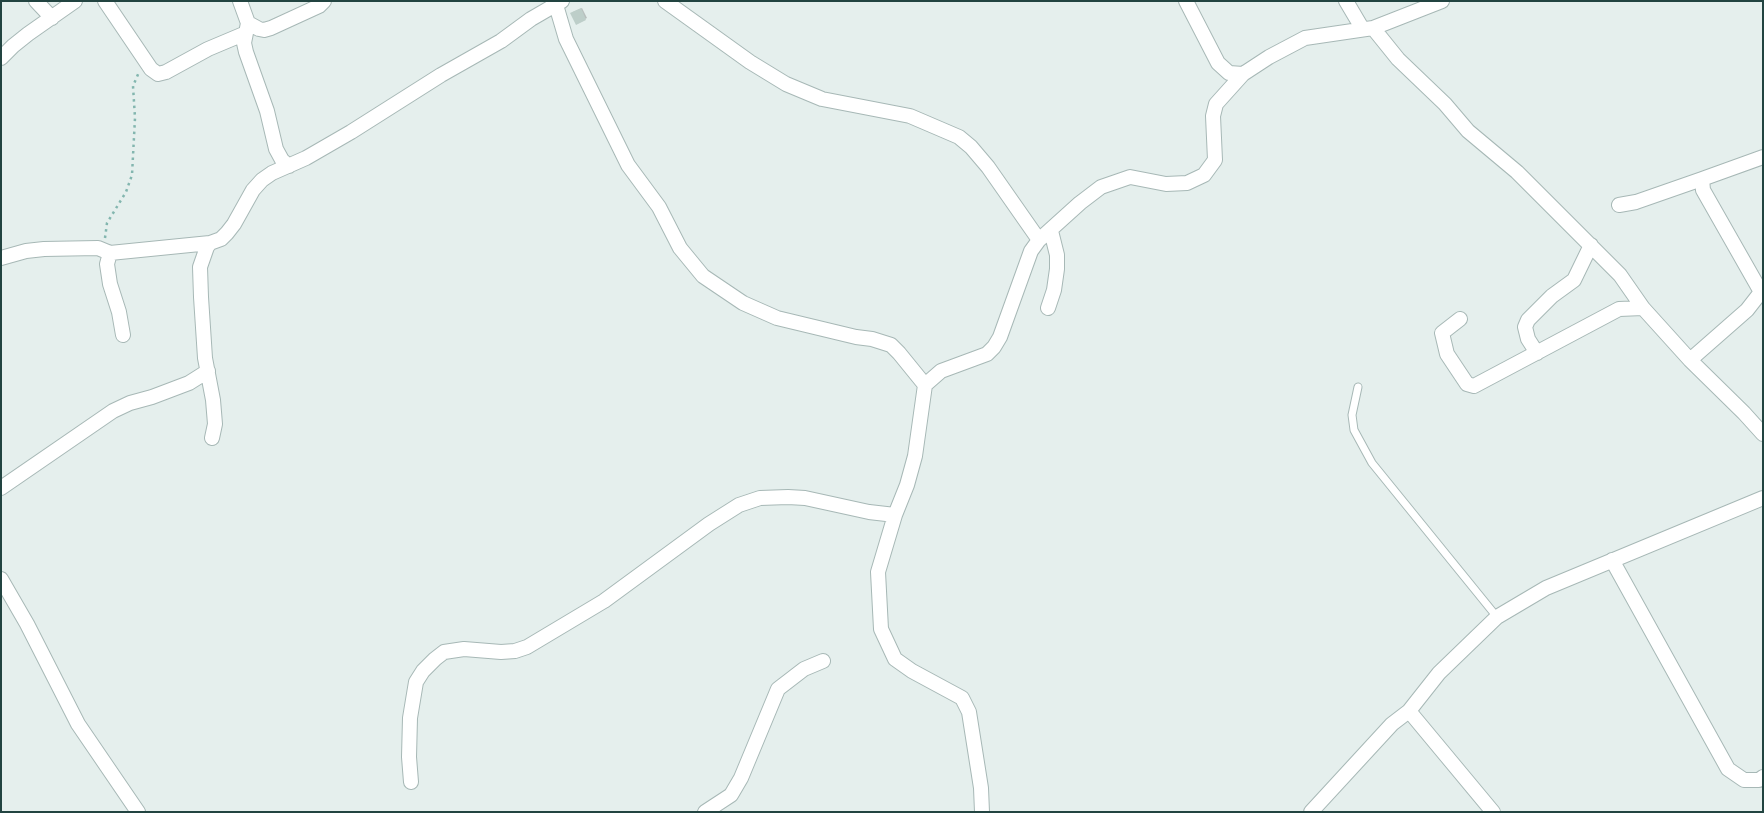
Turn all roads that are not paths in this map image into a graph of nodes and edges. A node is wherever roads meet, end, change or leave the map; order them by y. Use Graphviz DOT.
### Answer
graph roads {
  1 [pos="36,1"];
  2 [pos="75,1"];
  3 [pos="105,1"];
  4 [pos="240,1"];
  5 [pos="324,1"];
  6 [pos="665,1"];
  7 [pos="1186,1"];
  8 [pos="1346,1"];
  9 [pos="1442,1"];
  10 [pos="559,3"];
  11 [pos="52,18"];
  12 [pos="247,28"];
  13 [pos="1367,28"];
  14 [pos="1,58"];
  15 [pos="1243,74"];
  16 [pos="1763,157"];
  17 [pos="289,166"];
  18 [pos="1702,179"];
  19 [pos="1619,205"];
  20 [pos="1051,231"];
  21 [pos="1039,240"];
  22 [pos="210,243"];
  23 [pos="1591,245"];
  24 [pos="106,251"];
  25 [pos="1,258"];
  26 [pos="1048,308"];
  27 [pos="1643,308"];
  28 [pos="1460,319"];
  29 [pos="123,335"];
  30 [pos="1537,353"];
  31 [pos="1690,360"];
  32 [pos="208,371"];
  33 [pos="925,384"];
  34 [pos="1358,386"];
  35 [pos="1763,434"];
  36 [pos="212,438"];
  37 [pos="1,488"];
  38 [pos="1763,498"];
  39 [pos="895,515"];
  40 [pos="1612,560"];
  41 [pos="1,579"];
  42 [pos="1497,617"];
  43 [pos="824,661"];
  44 [pos="1409,711"];
  45 [pos="1763,777"];
  46 [pos="411,782"];
  47 [pos="138,812"];
  48 [pos="705,812"];
  49 [pos="982,812"];
  50 [pos="1311,812"];
  51 [pos="1493,812"];
  1 -- 11 [label="street"];
  2 -- 11 [label="street"];
  3 -- 12 [label="street"];
  4 -- 12 [label="street"];
  5 -- 12 [label="street"];
  6 -- 21 [label="street"];
  7 -- 15 [label="street"];
  8 -- 13 [label="street"];
  9 -- 13 [label="street"];
  10 -- 17 [label="street"];
  10 -- 33 [label="street"];
  11 -- 14 [label="street"];
  12 -- 17 [label="street"];
  13 -- 15 [label="street"];
  13 -- 23 [label="street"];
  15 -- 20 [label="street"];
  16 -- 18 [label="street"];
  17 -- 22 [label="street"];
  18 -- 19 [label="street"];
  18 -- 31 [label="street"];
  20 -- 21 [label="street"];
  20 -- 26 [label="street"];
  21 -- 33 [label="street"];
  22 -- 24 [label="street"];
  22 -- 32 [label="street"];
  23 -- 27 [label="street"];
  23 -- 30 [label="street"];
  24 -- 25 [label="street"];
  24 -- 29 [label="street"];
  27 -- 30 [label="street"];
  27 -- 31 [label="street"];
  28 -- 30 [label="street"];
  31 -- 35 [label="street"];
  32 -- 36 [label="street"];
  32 -- 37 [label="street"];
  33 -- 39 [label="street"];
  34 -- 42 [label="lane"];
  38 -- 40 [label="street"];
  39 -- 46 [label="street"];
  39 -- 49 [label="street"];
  40 -- 42 [label="street"];
  40 -- 45 [label="street"];
  41 -- 47 [label="street"];
  42 -- 44 [label="street"];
  43 -- 48 [label="street"];
  44 -- 50 [label="street"];
  44 -- 51 [label="street"];
}
